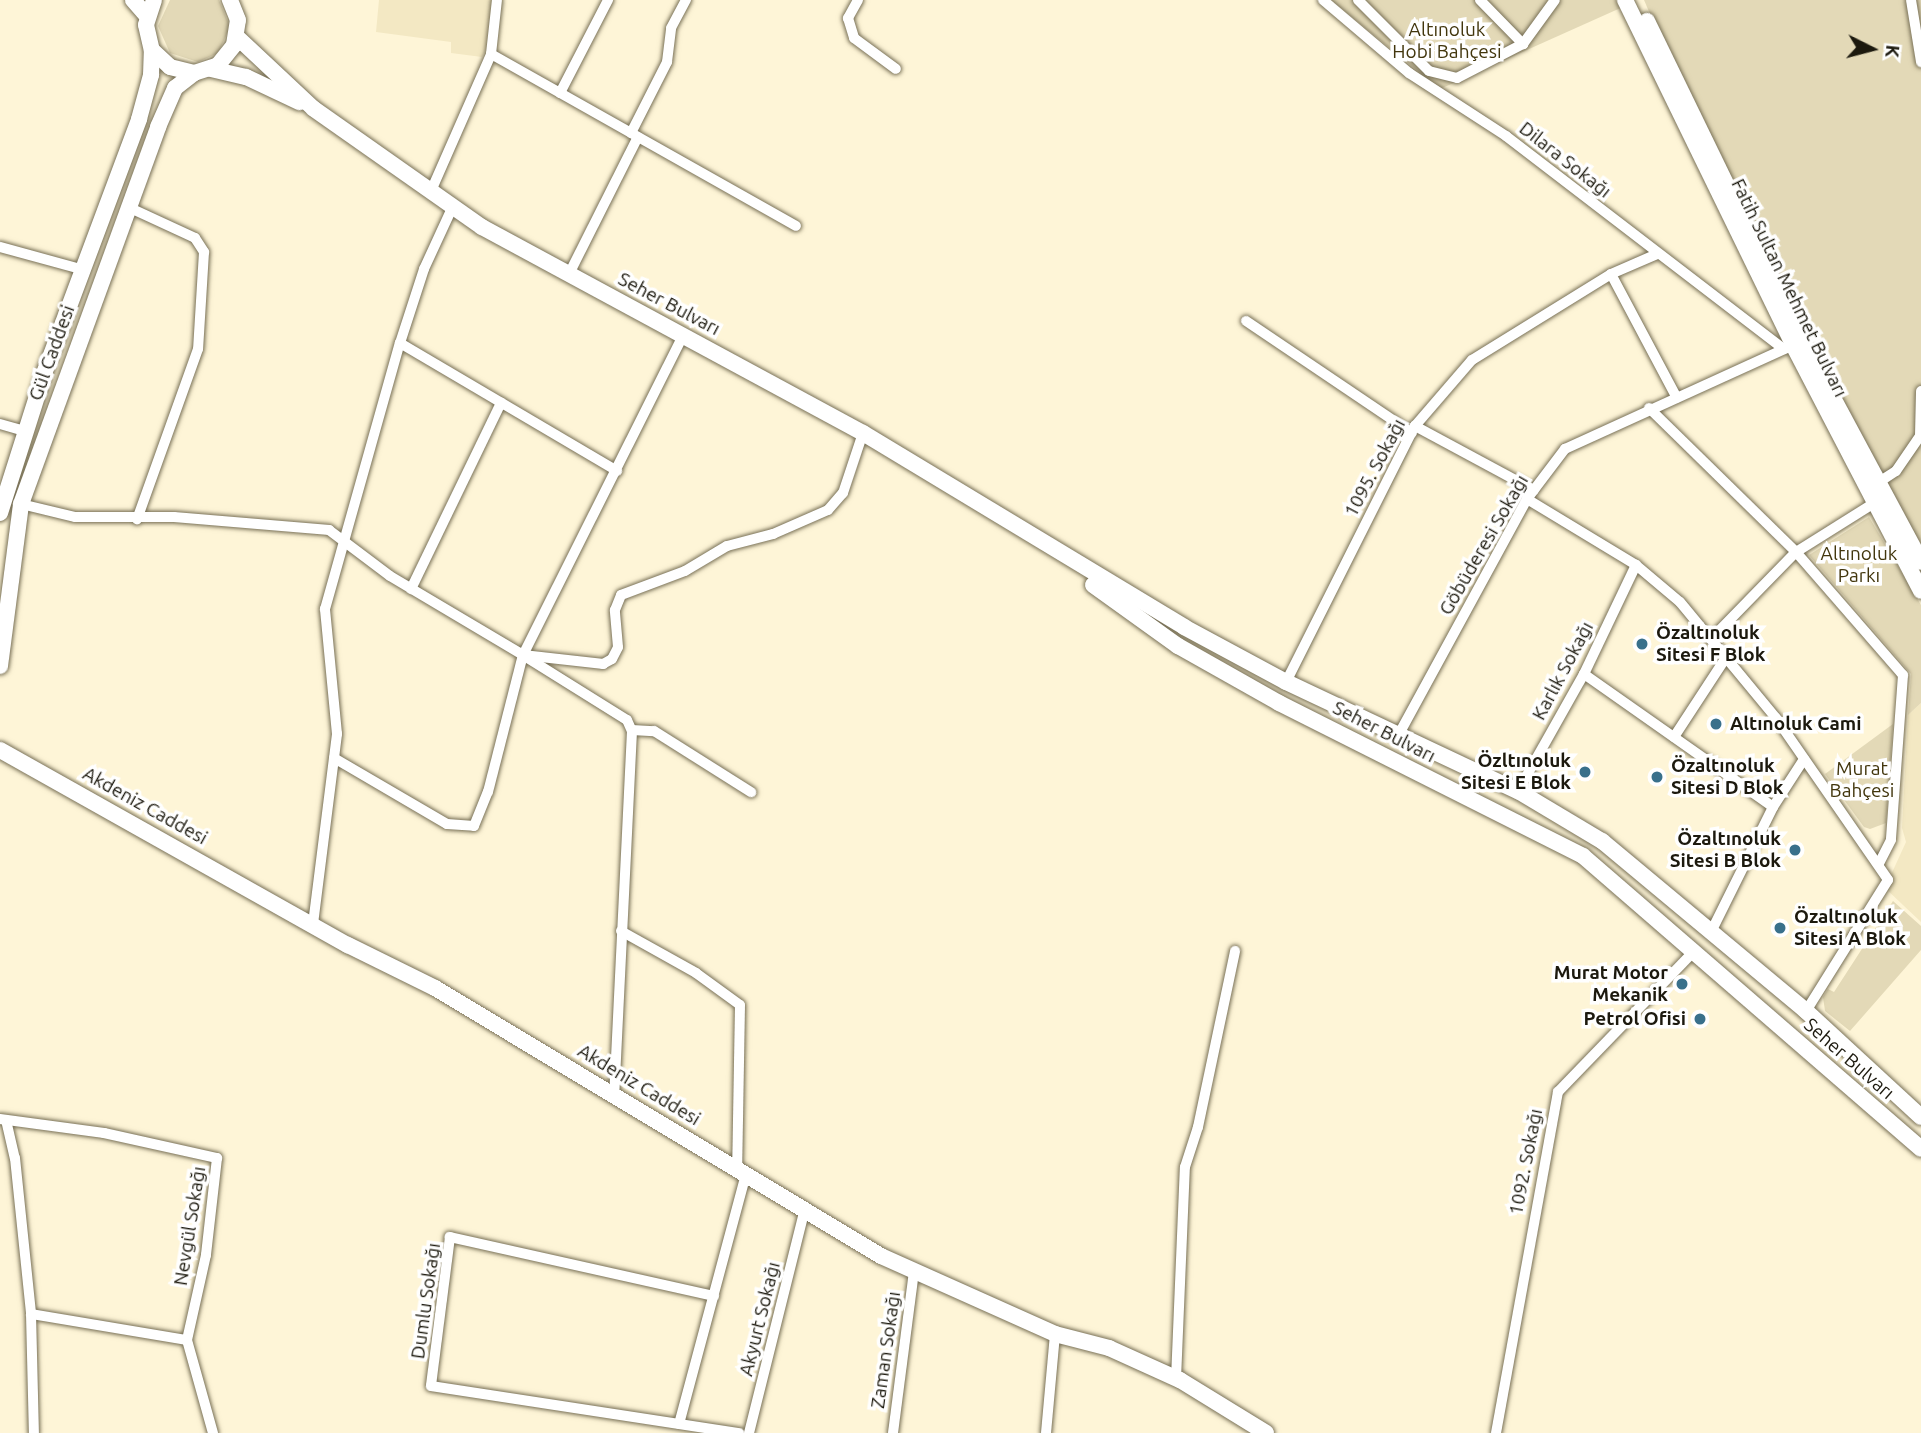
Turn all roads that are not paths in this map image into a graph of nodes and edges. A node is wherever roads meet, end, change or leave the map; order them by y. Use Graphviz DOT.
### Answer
graph roads {
  1 [pos="133,0"];
  2 [pos="154,0"];
  3 [pos="497,0"];
  4 [pos="608,0"];
  5 [pos="670,0"];
  6 [pos="858,0"];
  7 [pos="1323,0"];
  8 [pos="1358,0"];
  9 [pos="1480,0"];
  10 [pos="1555,0"];
  11 [pos="1625,0"];
  12 [pos="1637,0"];
  13 [pos="1911,0"];
  14 [pos="683,3"];
  15 [pos="234,4"];
  16 [pos="147,16"];
  17 [pos="237,37"];
  18 [pos="1523,44"];
  19 [pos="152,50"];
  20 [pos="491,54"];
  21 [pos="1921,62"];
  22 [pos="211,69"];
  23 [pos="897,69"];
  24 [pos="194,73"];
  25 [pos="559,93"];
  26 [pos="314,109"];
  27 [pos="635,135"];
  28 [pos="432,191"];
  29 [pos="453,206"];
  30 [pos="128,207"];
  31 [pos="796,226"];
  32 [pos="0,247"];
  33 [pos="1657,254"];
  34 [pos="84,270"];
  35 [pos="569,274"];
  36 [pos="1611,274"];
  37 [pos="1246,321"];
  38 [pos="683,335"];
  39 [pos="400,343"];
  40 [pos="1789,347"];
  41 [pos="1921,391"];
  42 [pos="1676,398"];
  43 [pos="501,403"];
  44 [pos="1649,408"];
  45 [pos="0,424"];
  46 [pos="1414,429"];
  47 [pos="25,431"];
  48 [pos="863,433"];
  49 [pos="617,471"];
  50 [pos="1879,482"];
  51 [pos="1530,495"];
  52 [pos="1874,503"];
  53 [pos="21,504"];
  54 [pos="0,513"];
  55 [pos="137,519"];
  56 [pos="1011,526"];
  57 [pos="343,543"];
  58 [pos="1796,552"];
  59 [pos="1921,562"];
  60 [pos="1636,565"];
  61 [pos="411,589"];
  62 [pos="1921,591"];
  63 [pos="1713,637"];
  64 [pos="523,655"];
  65 [pos="1727,656"];
  66 [pos="0,666"];
  67 [pos="1584,674"];
  68 [pos="1286,682"];
  69 [pos="632,730"];
  70 [pos="1399,734"];
  71 [pos="1674,737"];
  72 [pos="0,750"];
  73 [pos="334,758"];
  74 [pos="1804,759"];
  75 [pos="1518,791"];
  76 [pos="751,792"];
  77 [pos="1773,807"];
  78 [pos="1879,863"];
  79 [pos="313,924"];
  80 [pos="1712,930"];
  81 [pos="621,931"];
  82 [pos="1695,950"];
  83 [pos="1235,951"];
  84 [pos="1806,1011"];
  85 [pos="614,1094"];
  86 [pos="1921,1117"];
  87 [pos="3,1119"];
  88 [pos="1921,1149"];
  89 [pos="741,1175"];
  90 [pos="804,1213"];
  91 [pos="914,1272"];
  92 [pos="713,1296"];
  93 [pos="32,1314"];
  94 [pos="1055,1334"];
  95 [pos="187,1340"];
  96 [pos="1176,1379"];
  97 [pos="679,1424"];
  98 [pos="34,1433"];
  99 [pos="213,1433"];
  100 [pos="739,1433"];
  101 [pos="749,1433"];
  102 [pos="893,1433"];
  103 [pos="1046,1433"];
  104 [pos="1266,1433"];
  105 [pos="1496,1433"];
  1 -- 16 [label="street"];
  2 -- 16 [label="street"];
  3 -- 20 [label="street"];
  4 -- 25 [label="street"];
  5 -- 14 [label="street"];
  6 -- 23 [label="street"];
  7 -- 33 [label="street, Dilara Sokağı"];
  8 -- 18 [label="street"];
  9 -- 18 [label="street"];
  10 -- 18 [label="street"];
  11 -- 40 [label="street, Fatih Sultan Mehmet Bulvarı"];
  12 -- 50 [label="street, Fatih Sultan Mehmet Bulvarı"];
  13 -- 21 [label="street"];
  14 -- 27 [label="street"];
  15 -- 17 [label="street"];
  16 -- 19 [label="street, Gül Caddesi"];
  17 -- 22 [label="street"];
  17 -- 26 [label="street, Seher Bulvarı"];
  19 -- 24 [label="street"];
  19 -- 34 [label="street, Gül Caddesi"];
  20 -- 25 [label="street"];
  20 -- 28 [label="street"];
  22 -- 24 [label="street"];
  22 -- 26 [label="street, Seher Bulvarı"];
  24 -- 30 [label="street, Gül Caddesi"];
  25 -- 27 [label="street"];
  26 -- 28 [label="street, Seher Bulvarı"];
  27 -- 31 [label="street"];
  27 -- 35 [label="street"];
  28 -- 29 [label="street, Seher Bulvarı"];
  29 -- 35 [label="street, Seher Bulvarı"];
  29 -- 39 [label="street"];
  30 -- 53 [label="street, Gül Caddesi"];
  30 -- 55 [label="street"];
  32 -- 34 [label="street"];
  33 -- 36 [label="street, 1095. Sokağı"];
  33 -- 40 [label="street, Dilara Sokağı"];
  34 -- 47 [label="street, Gül Caddesi"];
  35 -- 38 [label="street, Seher Bulvarı"];
  36 -- 42 [label="street"];
  36 -- 46 [label="street, 1095. Sokağı"];
  37 -- 46 [label="street"];
  38 -- 48 [label="street, Seher Bulvarı"];
  38 -- 49 [label="street"];
  39 -- 43 [label="street"];
  39 -- 57 [label="street"];
  40 -- 42 [label="street, Göbüderesi Sokağı"];
  40 -- 52 [label="street, Fatih Sultan Mehmet Bulvarı"];
  41 -- 50 [label="street"];
  42 -- 44 [label="street, Göbüderesi Sokağı"];
  43 -- 49 [label="street"];
  43 -- 61 [label="street"];
  44 -- 51 [label="street, Göbüderesi Sokağı"];
  44 -- 58 [label="street"];
  45 -- 47 [label="street"];
  46 -- 51 [label="street"];
  46 -- 68 [label="street, 1095. Sokağı"];
  47 -- 54 [label="street, Gül Caddesi"];
  48 -- 56 [label="street, Seher Bulvarı"];
  48 -- 64 [label="street"];
  49 -- 64 [label="street"];
  50 -- 59 [label="street, Fatih Sultan Mehmet Bulvarı"];
  51 -- 60 [label="street"];
  51 -- 70 [label="street, Göbüderesi Sokağı"];
  52 -- 58 [label="street"];
  52 -- 62 [label="street, Fatih Sultan Mehmet Bulvarı"];
  53 -- 55 [label="street"];
  53 -- 66 [label="street, Gül Caddesi"];
  55 -- 57 [label="street"];
  56 -- 68 [label="street, Seher Bulvarı"];
  56 -- 82 [label="street, Seher Bulvarı"];
  57 -- 61 [label="street"];
  57 -- 73 [label="street"];
  58 -- 63 [label="street"];
  58 -- 78 [label="street"];
  60 -- 63 [label="street"];
  60 -- 67 [label="street, Karlık Sokağı"];
  61 -- 64 [label="street"];
  63 -- 65 [label="street"];
  64 -- 69 [label="street"];
  64 -- 73 [label="street"];
  65 -- 71 [label="street"];
  65 -- 74 [label="street"];
  67 -- 71 [label="street"];
  67 -- 75 [label="street, Karlık Sokağı"];
  68 -- 70 [label="street, Seher Bulvarı"];
  69 -- 76 [label="street"];
  69 -- 81 [label="street"];
  70 -- 75 [label="street, Seher Bulvarı"];
  71 -- 77 [label="street"];
  72 -- 79 [label="street, Akdeniz Caddesi"];
  73 -- 79 [label="street"];
  74 -- 77 [label="street"];
  74 -- 78 [label="street"];
  75 -- 80 [label="street, Seher Bulvarı"];
  77 -- 80 [label="street"];
  78 -- 84 [label="street"];
  79 -- 85 [label="street, Akdeniz Caddesi"];
  80 -- 84 [label="street, Seher Bulvarı"];
  81 -- 85 [label="street"];
  81 -- 89 [label="street"];
  82 -- 88 [label="street, Seher Bulvarı"];
  82 -- 105 [label="street, 1092. Sokağı"];
  83 -- 96 [label="street"];
  84 -- 86 [label="street, Seher Bulvarı"];
  85 -- 89 [label="street, Akdeniz Caddesi"];
  87 -- 93 [label="street"];
  87 -- 95 [label="street, Nevgül Sokağı"];
  89 -- 90 [label="street, Akdeniz Caddesi"];
  89 -- 92 [label="street"];
  90 -- 91 [label="street, Akdeniz Caddesi"];
  90 -- 101 [label="street, Akyurt Sokağı"];
  91 -- 94 [label="street, Akdeniz Caddesi"];
  91 -- 102 [label="street, Zaman Sokağı"];
  92 -- 97 [label="street"];
  92 -- 97 [label="street, Dumlu Sokağı"];
  93 -- 95 [label="street"];
  93 -- 98 [label="street"];
  94 -- 96 [label="street, Akdeniz Caddesi"];
  94 -- 103 [label="street"];
  95 -- 99 [label="street, Nevgül Sokağı"];
  96 -- 104 [label="street, Akdeniz Caddesi"];
  97 -- 100 [label="street, Dumlu Sokağı"];
}
